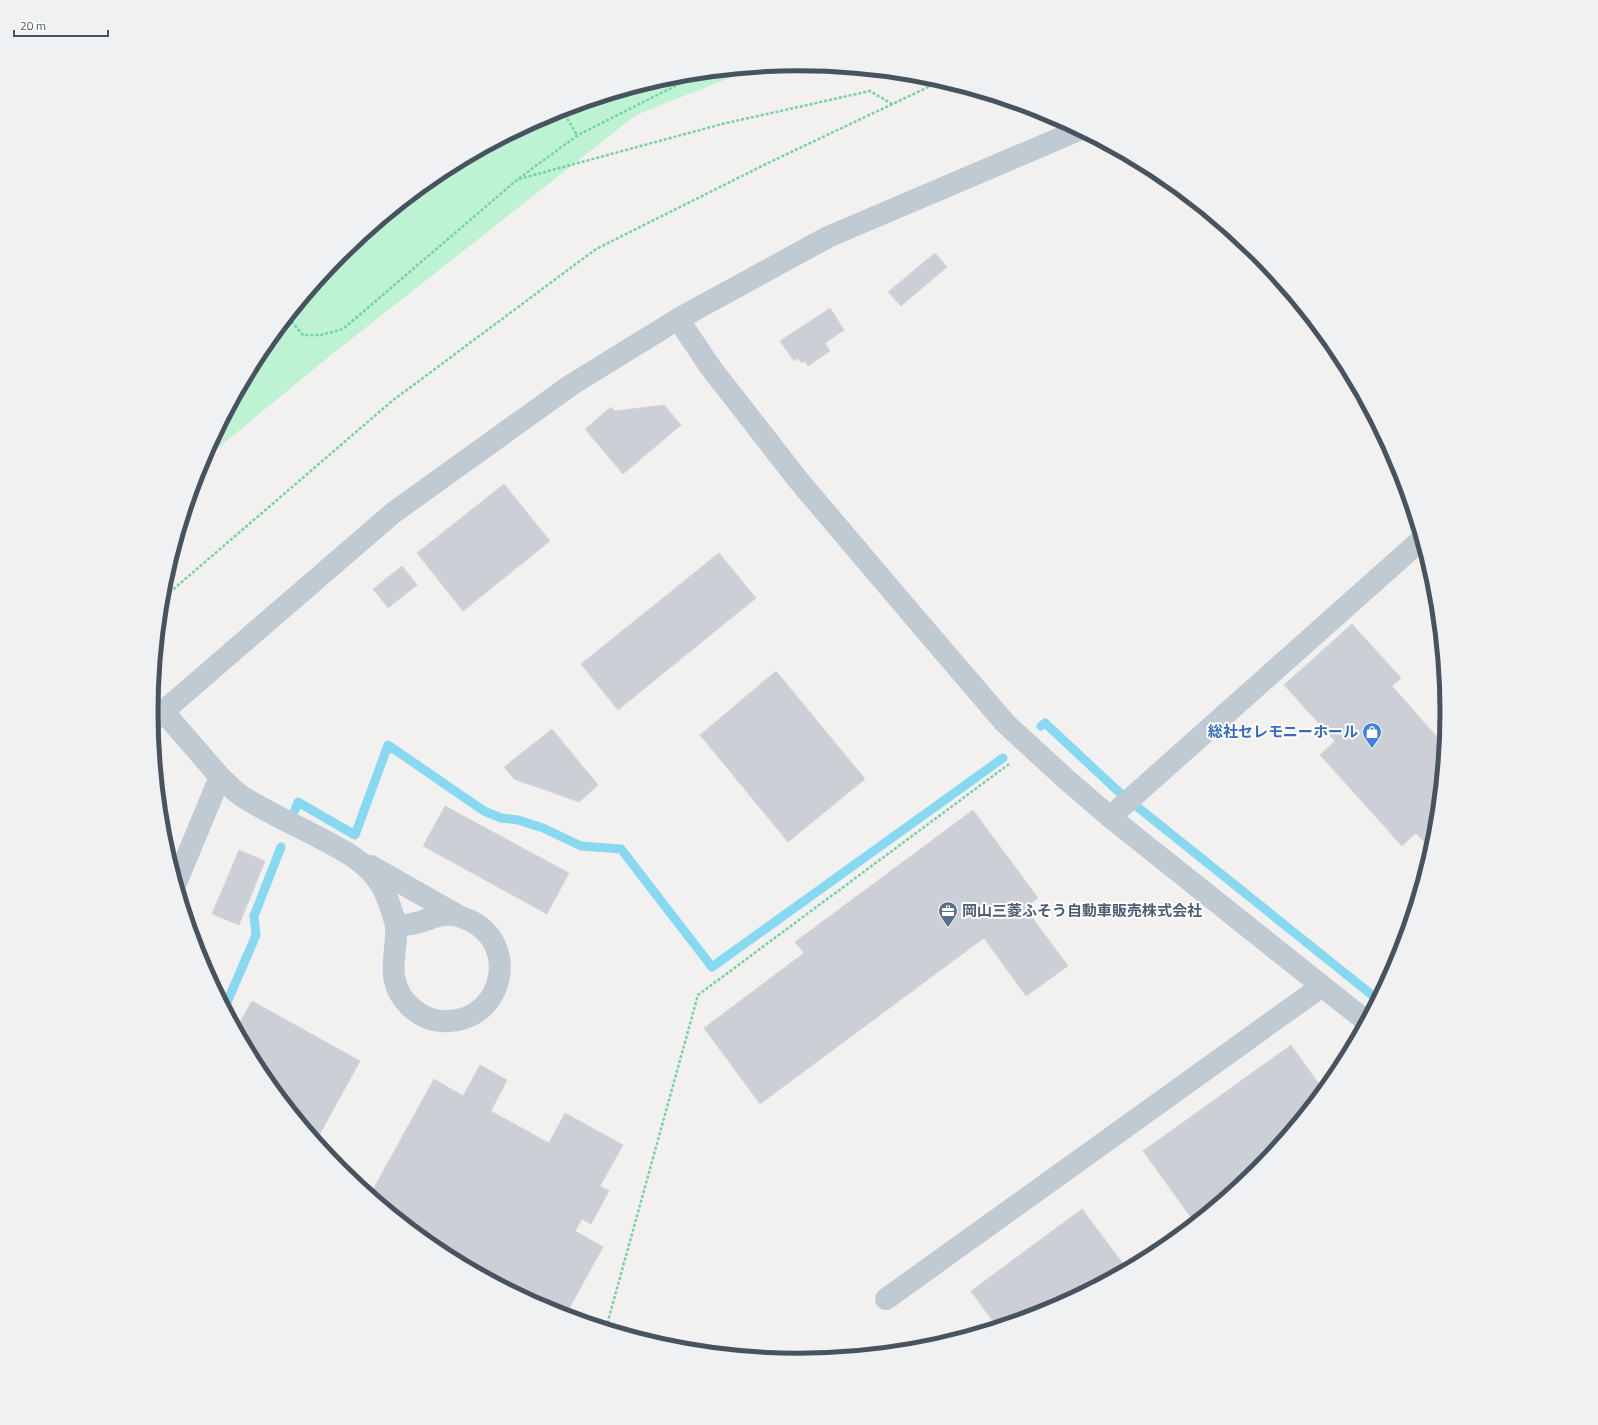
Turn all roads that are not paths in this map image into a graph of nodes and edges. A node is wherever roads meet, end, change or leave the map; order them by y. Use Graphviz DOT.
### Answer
graph roads {
  1 [pos="1073,133"];
  2 [pos="678,319"];
  3 [pos="1418,543"];
  4 [pos="158,715"];
  5 [pos="158,717"];
  6 [pos="220,777"];
  7 [pos="1122,806"];
  8 [pos="350,855"];
  9 [pos="179,877"];
  10 [pos="462,917"];
  11 [pos="396,927"];
  12 [pos="1322,986"];
  13 [pos="1363,1018"];
  14 [pos="886,1299"];
  1 -- 2 [label="street"];
  2 -- 4 [label="street"];
  2 -- 7 [label="street"];
  3 -- 7 [label="street"];
  5 -- 6 [label="street"];
  6 -- 8 [label="street"];
  6 -- 9 [label="street"];
  7 -- 12 [label="street"];
  8 -- 10 [label="street"];
  8 -- 11 [label="street"];
  10 -- 11 [label="street"];
  10 -- 11 [label="street"];
  12 -- 13 [label="street"];
  12 -- 14 [label="street"];
}
